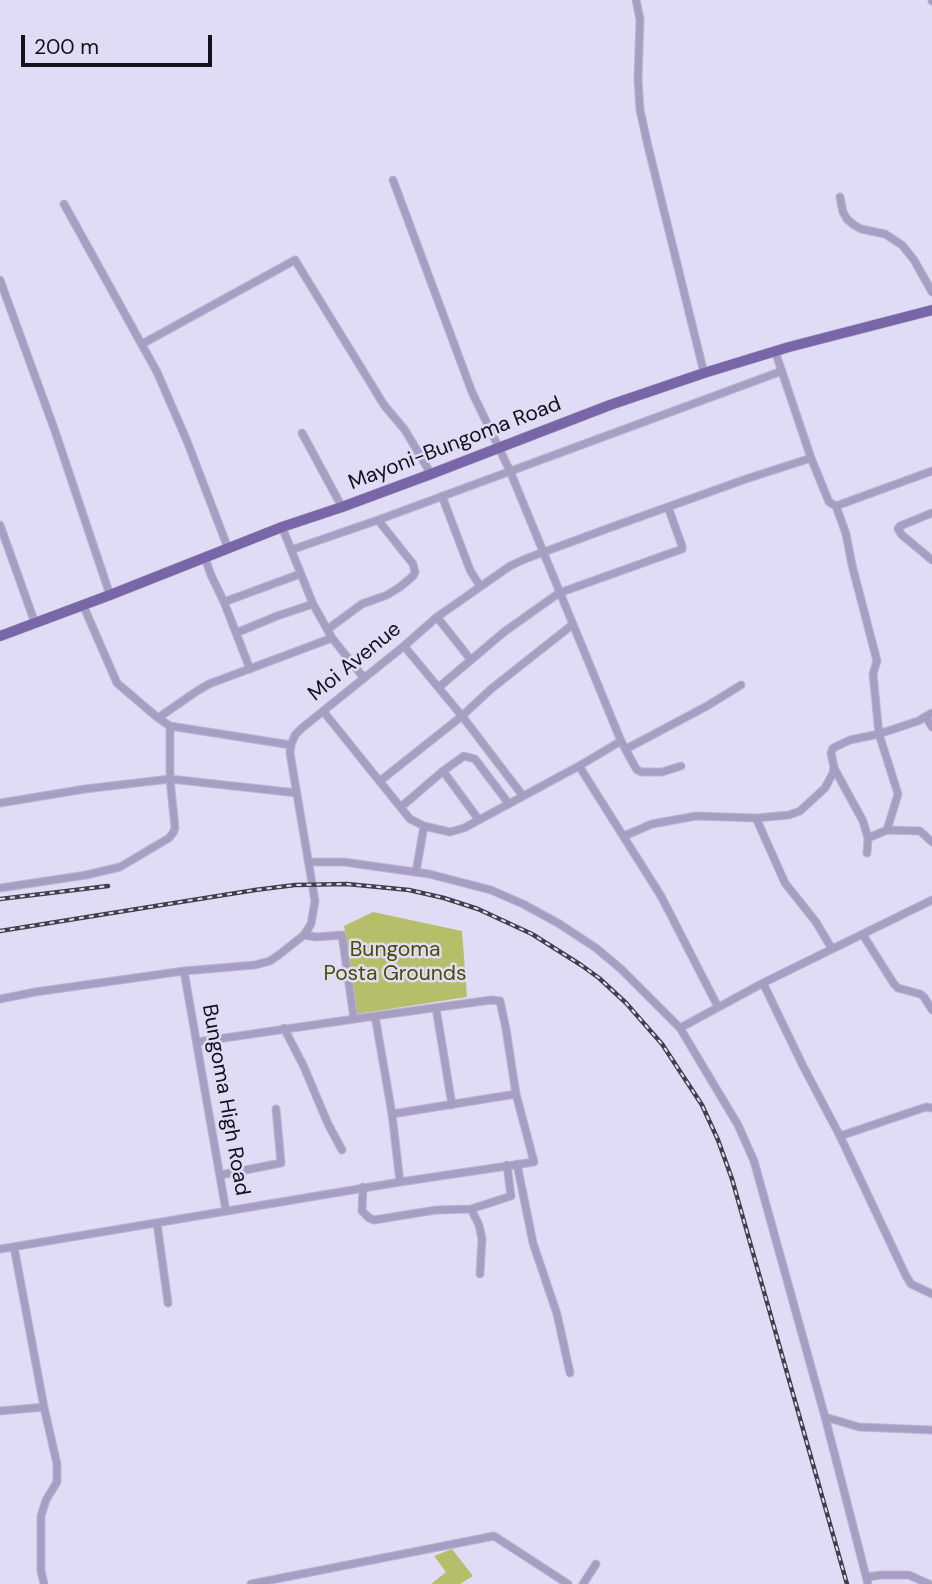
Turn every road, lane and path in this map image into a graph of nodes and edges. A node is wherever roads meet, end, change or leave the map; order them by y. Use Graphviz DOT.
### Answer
graph roads {
  1 [pos="636,0"];
  2 [pos="393,180"];
  3 [pos="840,197"];
  4 [pos="64,204"];
  5 [pos="0,280"];
  6 [pos="932,292"];
  7 [pos="932,310"];
  8 [pos="142,344"];
  9 [pos="775,351"];
  10 [pos="782,371"];
  11 [pos="704,373"];
  12 [pos="302,433"];
  13 [pos="499,447"];
  14 [pos="811,458"];
  15 [pos="510,471"];
  16 [pos="932,471"];
  17 [pos="431,474"];
  18 [pos="442,496"];
  19 [pos="836,506"];
  20 [pos="668,507"];
  21 [pos="342,508"];
  22 [pos="932,513"];
  23 [pos="378,520"];
  24 [pos="0,525"];
  25 [pos="282,527"];
  26 [pos="228,548"];
  27 [pos="291,550"];
  28 [pos="543,552"];
  29 [pos="205,558"];
  30 [pos="932,560"];
  31 [pos="300,574"];
  32 [pos="480,586"];
  33 [pos="559,593"];
  34 [pos="110,595"];
  35 [pos="224,602"];
  36 [pos="313,604"];
  37 [pos="83,605"];
  38 [pos="437,617"];
  39 [pos="35,624"];
  40 [pos="572,625"];
  41 [pos="328,629"];
  42 [pos="236,633"];
  43 [pos="0,636"];
  44 [pos="332,638"];
  45 [pos="404,646"];
  46 [pos="471,660"];
  47 [pos="250,668"];
  48 [pos="364,678"];
  49 [pos="741,685"];
  50 [pos="439,687"];
  51 [pos="323,710"];
  52 [pos="929,715"];
  53 [pos="462,716"];
  54 [pos="158,718"];
  55 [pos="170,726"];
  56 [pos="932,727"];
  57 [pos="879,734"];
  58 [pos="621,741"];
  59 [pos="291,745"];
  60 [pos="626,750"];
  61 [pos="579,766"];
  62 [pos="681,766"];
  63 [pos="834,767"];
  64 [pos="443,771"];
  65 [pos="170,779"];
  66 [pos="380,781"];
  67 [pos="298,793"];
  68 [pos="523,796"];
  69 [pos="0,803"];
  70 [pos="509,804"];
  71 [pos="401,807"];
  72 [pos="756,818"];
  73 [pos="479,820"];
  74 [pos="424,826"];
  75 [pos="887,830"];
  76 [pos="624,836"];
  77 [pos="868,838"];
  78 [pos="932,842"];
  79 [pos="867,853"];
  80 [pos="310,862"];
  81 [pos="416,872"];
  82 [pos="0,888"];
  83 [pos="932,900"];
  84 [pos="304,935"];
  85 [pos="863,935"];
  86 [pos="832,949"];
  87 [pos="184,971"];
  88 [pos="763,983"];
  89 [pos="0,999"];
  90 [pos="718,1007"];
  91 [pos="436,1008"];
  92 [pos="932,1010"];
  93 [pos="374,1016"];
  94 [pos="354,1019"];
  95 [pos="284,1028"];
  96 [pos="680,1028"];
  97 [pos="197,1042"];
  98 [pos="516,1094"];
  99 [pos="452,1105"];
  100 [pos="932,1108"];
  101 [pos="276,1109"];
  102 [pos="392,1114"];
  103 [pos="840,1136"];
  104 [pos="342,1150"];
  105 [pos="517,1164"];
  106 [pos="507,1166"];
  107 [pos="220,1175"];
  108 [pos="400,1182"];
  109 [pos="363,1187"];
  110 [pos="471,1209"];
  111 [pos="226,1211"];
  112 [pos="158,1223"];
  113 [pos="14,1247"];
  114 [pos="0,1249"];
  115 [pos="480,1275"];
  116 [pos="932,1294"];
  117 [pos="167,1303"];
  118 [pos="570,1373"];
  119 [pos="44,1407"];
  120 [pos="0,1411"];
  121 [pos="825,1418"];
  122 [pos="932,1430"];
  123 [pos="596,1564"];
  124 [pos="867,1581"];
  125 [pos="44,1584"];
  126 [pos="251,1584"];
  127 [pos="568,1584"];
  128 [pos="583,1584"];
  129 [pos="929,1584"];
  1 -- 11 [label="street"];
  2 -- 13 [label="street"];
  3 -- 6 [label="street"];
  4 -- 8 [label="street"];
  5 -- 34 [label="street"];
  7 -- 9 [label="main road, Mayoni-Bungoma Road"];
  8 -- 17 [label="street"];
  8 -- 26 [label="street"];
  9 -- 10 [label="street"];
  9 -- 11 [label="main road, Mayoni-Bungoma Road"];
  10 -- 14 [label="street"];
  10 -- 15 [label="street"];
  11 -- 13 [label="main road, Mayoni-Bungoma Road"];
  12 -- 21 [label="street"];
  13 -- 15 [label="street"];
  13 -- 17 [label="main road, Mayoni-Bungoma Road"];
  14 -- 19 [label="street"];
  14 -- 20 [label="street, Moi Avenue"];
  15 -- 18 [label="street"];
  15 -- 28 [label="street"];
  16 -- 19 [label="street"];
  17 -- 21 [label="main road, Mayoni-Bungoma Road"];
  18 -- 23 [label="street"];
  18 -- 32 [label="street"];
  19 -- 57 [label="street"];
  20 -- 28 [label="street, Moi Avenue"];
  20 -- 33 [label="street"];
  21 -- 25 [label="main road, Mayoni-Bungoma Road"];
  22 -- 30 [label="street"];
  23 -- 27 [label="street"];
  23 -- 41 [label="street"];
  24 -- 39 [label="street"];
  25 -- 26 [label="main road, Mayoni-Bungoma Road"];
  25 -- 27 [label="street"];
  26 -- 29 [label="main road, Mayoni-Bungoma Road"];
  27 -- 31 [label="street"];
  28 -- 32 [label="street, Moi Avenue"];
  28 -- 33 [label="street"];
  29 -- 34 [label="main road, Mayoni-Bungoma Road"];
  29 -- 35 [label="street"];
  31 -- 35 [label="street"];
  31 -- 36 [label="street"];
  32 -- 38 [label="street, Moi Avenue"];
  33 -- 40 [label="street"];
  33 -- 46 [label="street"];
  34 -- 37 [label="main road, Mayoni-Bungoma Road"];
  35 -- 42 [label="street"];
  36 -- 41 [label="street"];
  36 -- 42 [label="street"];
  37 -- 39 [label="main road, Mayoni-Bungoma Road"];
  37 -- 54 [label="street"];
  38 -- 45 [label="street, Moi Avenue"];
  38 -- 46 [label="street"];
  39 -- 43 [label="main road, Mayoni-Bungoma Road"];
  40 -- 53 [label="street"];
  40 -- 58 [label="street"];
  41 -- 44 [label="street"];
  42 -- 47 [label="street"];
  44 -- 47 [label="street"];
  44 -- 48 [label="street"];
  45 -- 48 [label="street, Moi Avenue"];
  45 -- 50 [label="street"];
  46 -- 50 [label="street"];
  47 -- 54 [label="street"];
  48 -- 51 [label="street, Moi Avenue"];
  49 -- 60 [label="street"];
  50 -- 53 [label="street"];
  51 -- 59 [label="street, Moi Avenue"];
  51 -- 66 [label="street"];
  52 -- 56 [label="street"];
  52 -- 57 [label="street"];
  53 -- 66 [label="street"];
  53 -- 68 [label="street"];
  54 -- 55 [label="street"];
  55 -- 59 [label="street"];
  55 -- 65 [label="street"];
  57 -- 63 [label="street"];
  57 -- 75 [label="street"];
  58 -- 60 [label="street"];
  58 -- 61 [label="street"];
  59 -- 67 [label="street"];
  60 -- 62 [label="street"];
  61 -- 68 [label="street"];
  61 -- 76 [label="street"];
  63 -- 72 [label="street"];
  63 -- 77 [label="street"];
  64 -- 70 [label="street"];
  64 -- 71 [label="street"];
  64 -- 73 [label="street"];
  65 -- 67 [label="street"];
  65 -- 69 [label="street"];
  65 -- 82 [label="street"];
  66 -- 71 [label="street"];
  67 -- 80 [label="street"];
  68 -- 70 [label="street"];
  70 -- 73 [label="street"];
  71 -- 74 [label="street"];
  72 -- 76 [label="street"];
  72 -- 86 [label="street"];
  73 -- 74 [label="street"];
  74 -- 81 [label="street"];
  75 -- 77 [label="street"];
  75 -- 78 [label="street"];
  76 -- 90 [label="street"];
  77 -- 79 [label="street"];
  80 -- 81 [label="street"];
  80 -- 84 [label="street"];
  81 -- 96 [label="street"];
  83 -- 85 [label="street"];
  84 -- 87 [label="street"];
  84 -- 94 [label="street"];
  85 -- 86 [label="street"];
  85 -- 92 [label="street"];
  86 -- 88 [label="street"];
  87 -- 89 [label="street"];
  87 -- 97 [label="street, Bungoma High Road"];
  88 -- 90 [label="street"];
  88 -- 103 [label="street"];
  90 -- 96 [label="street"];
  91 -- 93 [label="street"];
  91 -- 98 [label="street"];
  91 -- 99 [label="street"];
  93 -- 94 [label="street"];
  93 -- 102 [label="street"];
  94 -- 95 [label="street"];
  95 -- 97 [label="street"];
  95 -- 104 [label="street"];
  96 -- 121 [label="street"];
  97 -- 107 [label="street, Bungoma High Road"];
  98 -- 99 [label="street"];
  98 -- 105 [label="street"];
  99 -- 102 [label="street"];
  100 -- 103 [label="street"];
  101 -- 107 [label="street"];
  102 -- 108 [label="street"];
  103 -- 116 [label="street"];
  105 -- 106 [label="street"];
  105 -- 118 [label="street"];
  106 -- 108 [label="street"];
  106 -- 110 [label="street"];
  107 -- 111 [label="street, Bungoma High Road"];
  108 -- 109 [label="street"];
  109 -- 110 [label="street"];
  109 -- 111 [label="street"];
  110 -- 115 [label="street"];
  111 -- 112 [label="street, Bungoma High Road"];
  112 -- 113 [label="street, Bungoma High Road"];
  112 -- 117 [label="street"];
  113 -- 114 [label="street, Bungoma High Road"];
  113 -- 119 [label="street"];
  119 -- 120 [label="street"];
  119 -- 125 [label="street"];
  121 -- 122 [label="street"];
  121 -- 124 [label="street"];
  123 -- 128 [label="street"];
  124 -- 129 [label="street"];
  126 -- 127 [label="street"];
}
